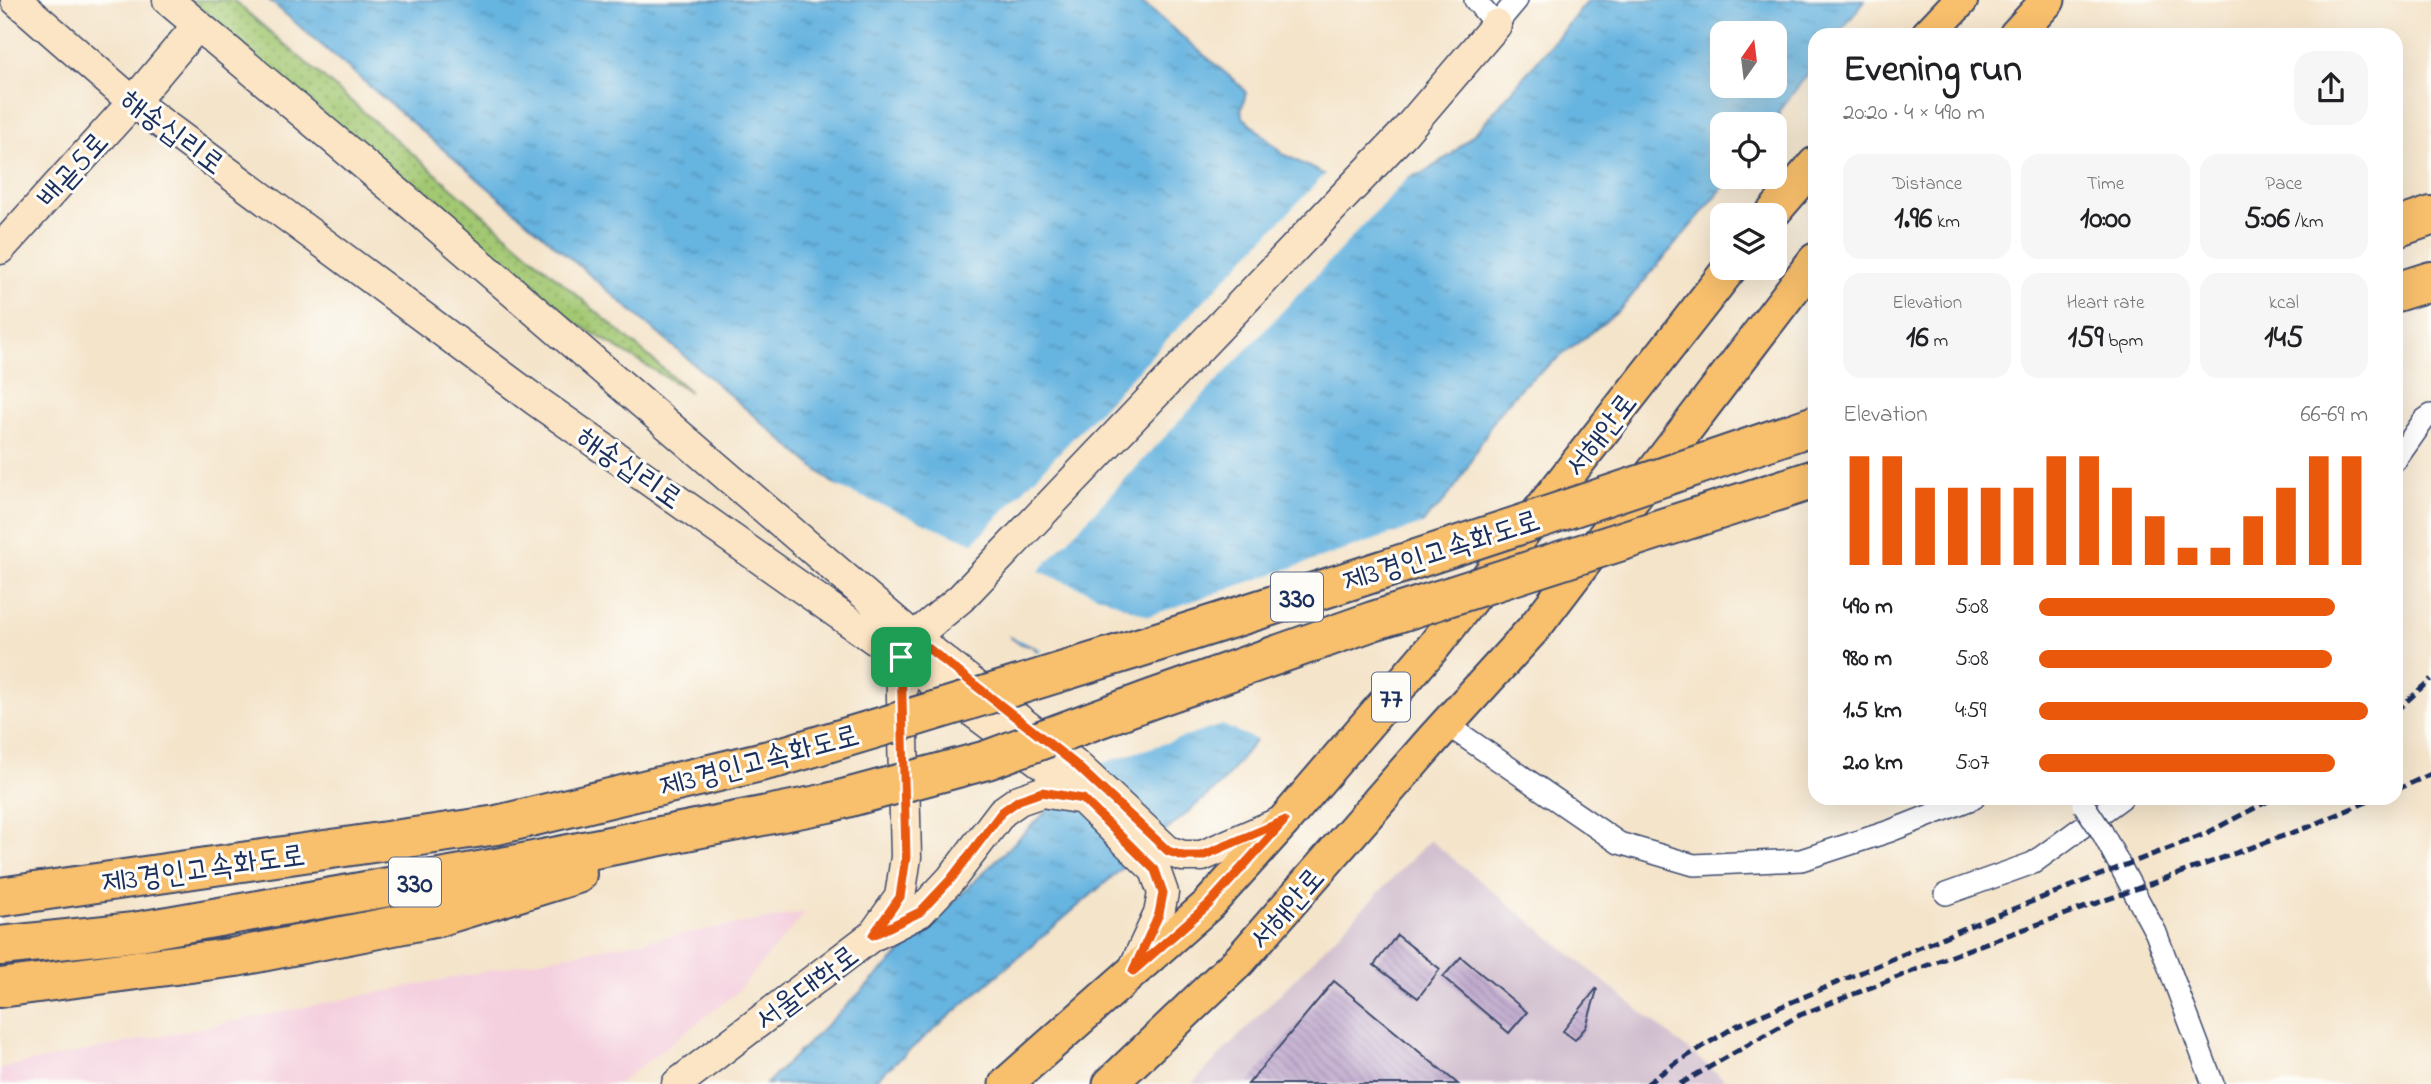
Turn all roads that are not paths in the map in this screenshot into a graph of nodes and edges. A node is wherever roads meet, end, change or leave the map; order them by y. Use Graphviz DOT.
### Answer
graph roads {
  1 [pos="16,0"];
  2 [pos="168,0"];
  3 [pos="1475,0"];
  4 [pos="1517,0"];
  5 [pos="1961,0"];
  6 [pos="2048,0"];
  7 [pos="198,25"];
  8 [pos="1496,25"];
  9 [pos="1935,28"];
  10 [pos="2022,28"];
  11 [pos="133,102"];
  12 [pos="1808,172"];
  13 [pos="1781,203"];
  14 [pos="2431,216"];
  15 [pos="2403,226"];
  16 [pos="0,249"];
  17 [pos="1808,269"];
  18 [pos="1721,280"];
  19 [pos="2431,281"];
  20 [pos="2403,290"];
  21 [pos="2431,415"];
  22 [pos="1808,427"];
  23 [pos="2403,450"];
  24 [pos="1808,481"];
  25 [pos="907,647"];
  26 [pos="1446,724"];
  27 [pos="1083,799"];
  28 [pos="1956,805"];
  29 [pos="2084,805"];
  30 [pos="2112,805"];
  31 [pos="774,814"];
  32 [pos="1284,821"];
  33 [pos="1946,894"];
  34 [pos="0,897"];
  35 [pos="873,935"];
  36 [pos="0,946"];
  37 [pos="1133,971"];
  38 [pos="0,988"];
  39 [pos="677,1084"];
  40 [pos="1006,1084"];
  41 [pos="1110,1084"];
  42 [pos="2213,1084"];
  1 -- 11 [label="main road, 해송십리로"];
  2 -- 7 [label="main road, 해송십리로"];
  3 -- 8 [label="street"];
  4 -- 8 [label="street"];
  5 -- 9 [label="main road"];
  6 -- 10 [label="main road"];
  7 -- 11 [label="main road, 배곧5로"];
  7 -- 25 [label="main road, 해송십리로"];
  8 -- 25 [label="main road"];
  11 -- 16 [label="main road, 배곧5로"];
  11 -- 25 [label="main road, 해송십리로"];
  12 -- 13 [label="main road"];
  14 -- 15 [label="highway"];
  17 -- 26 [label="main road, 서해안로 / 77"];
  18 -- 32 [label="main road, 서해안로 / 77"];
  19 -- 20 [label="highway"];
  21 -- 23 [label="street"];
  22 -- 34 [label="highway, 제3경인고속화도로 / 330, bridge"];
  24 -- 31 [label="highway, 제3경인고속화도로 / 330, bridge"];
  25 -- 27 [label="main road, 해송십리로"];
  25 -- 32 [label="main road, 해송십리로"];
  25 -- 35 [label="main road, 서울대학로"];
  26 -- 28 [label="street"];
  26 -- 41 [label="main road, 서해안로 / 77"];
  27 -- 35 [label="main road"];
  27 -- 37 [label="main road, 해송십리로"];
  29 -- 42 [label="street, bridge"];
  30 -- 33 [label="street"];
  31 -- 36 [label="highway, 제3경인고속화도로 / 330"];
  31 -- 38 [label="highway"];
  32 -- 37 [label="main road, 서해안로 / 77"];
  35 -- 39 [label="main road, 서울대학로"];
  37 -- 40 [label="main road, 서해안로 / 77"];
}
